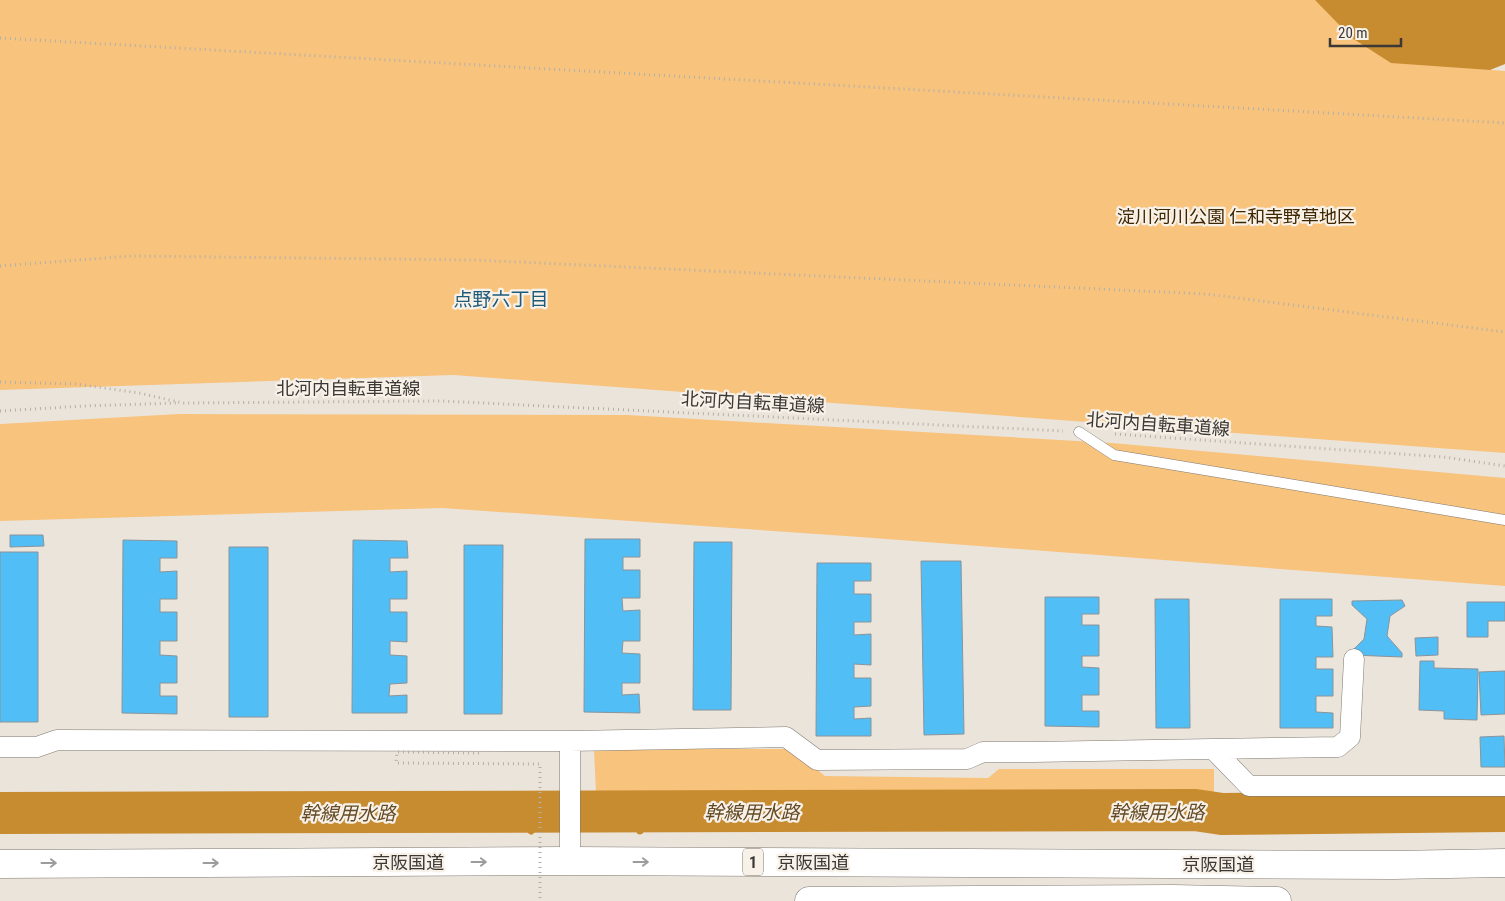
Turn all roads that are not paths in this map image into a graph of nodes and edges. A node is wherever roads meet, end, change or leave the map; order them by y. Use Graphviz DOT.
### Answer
graph roads {
  1 [pos="1079,432"];
  2 [pos="1505,520"];
  3 [pos="1354,659"];
  4 [pos="570,741"];
  5 [pos="0,747"];
  6 [pos="1213,749"];
  7 [pos="1505,786"];
  8 [pos="570,861"];
  9 [pos="0,864"];
  10 [pos="1505,864"];
  11 [pos="809,901"];
  12 [pos="862,901"];
  13 [pos="1277,901"];
  1 -- 2 [label="lane"];
  3 -- 6 [label="street"];
  4 -- 5 [label="street"];
  4 -- 6 [label="street"];
  4 -- 8 [label="street"];
  6 -- 7 [label="street"];
  9 -- 8 [label="highway, 京阪国道 / 1, one-way"];
  8 -- 10 [label="highway, 京阪国道 / 1, one-way"];
  11 -- 12 [label="highway, 京阪国道"];
  12 -- 13 [label="highway, 京阪国道"];
}
